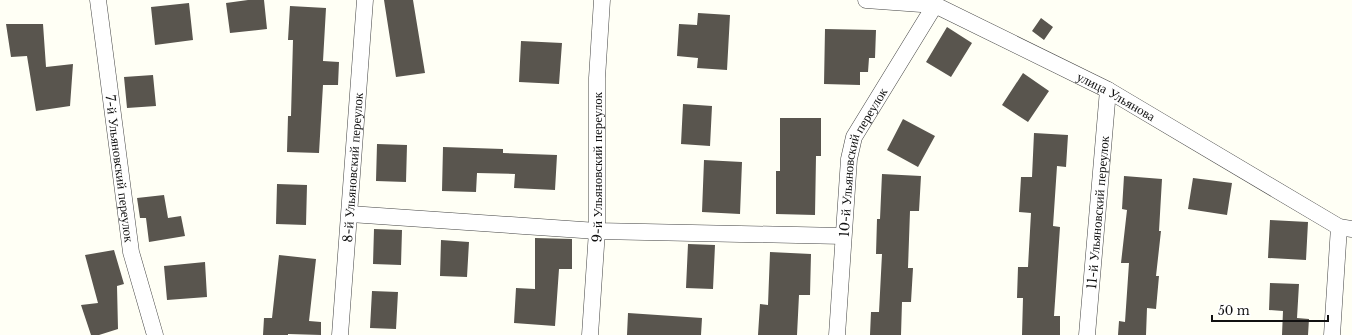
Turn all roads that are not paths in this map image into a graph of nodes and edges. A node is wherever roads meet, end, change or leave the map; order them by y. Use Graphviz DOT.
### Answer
graph roads {
  1 [pos="98,0"];
  2 [pos="365,0"];
  3 [pos="602,0"];
  4 [pos="866,0"];
  5 [pos="935,5"];
  6 [pos="1108,90"];
  7 [pos="350,214"];
  8 [pos="1346,228"];
  9 [pos="597,231"];
  10 [pos="842,236"];
  11 [pos="156,335"];
  12 [pos="340,335"];
  13 [pos="590,335"];
  14 [pos="837,335"];
  15 [pos="1087,335"];
  16 [pos="1332,335"];
  1 -- 11 [label="street, 7-й Ульяновский переулок"];
  2 -- 7 [label="street, 8-й Ульяновский переулок"];
  3 -- 9 [label="street, 9-й Ульяновский переулок"];
  4 -- 5 [label="street, улица Ульянова"];
  5 -- 6 [label="street, улица Ульянова"];
  5 -- 10 [label="street, 10-й Ульяновский переулок"];
  6 -- 8 [label="street, улица Ульянова"];
  6 -- 15 [label="street, 11-й Ульяновский переулок"];
  7 -- 9 [label="street"];
  7 -- 12 [label="street, 8-й Ульяновский переулок"];
  8 -- 16 [label="street"];
  9 -- 10 [label="street"];
  9 -- 13 [label="street, 9-й Ульяновский переулок"];
  10 -- 14 [label="street, 10-й Ульяновский переулок"];
}
